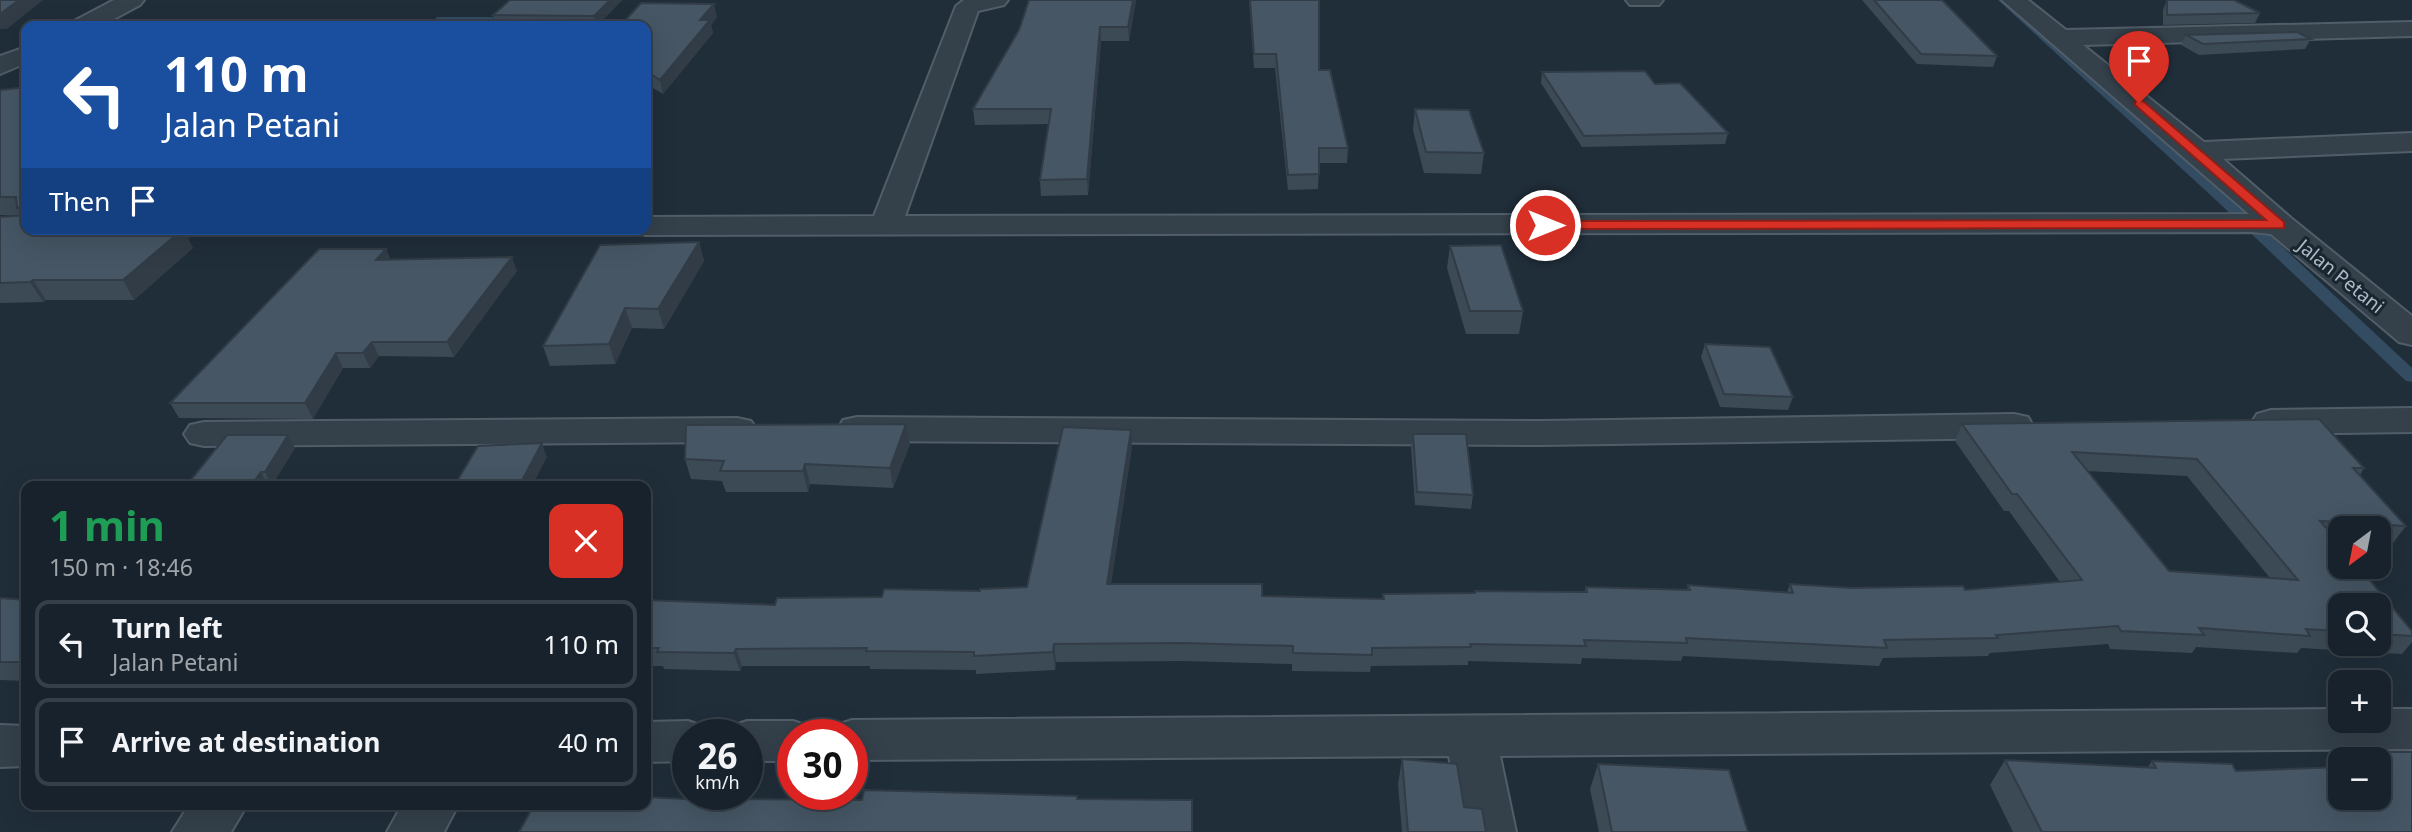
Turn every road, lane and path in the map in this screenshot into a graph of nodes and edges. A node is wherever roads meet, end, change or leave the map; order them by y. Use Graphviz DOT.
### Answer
graph roads {
  1 [pos="132,0"];
  2 [pos="996,0"];
  3 [pos="1638,0"];
  4 [pos="1651,0"];
  5 [pos="2014,0"];
  6 [pos="92,21"];
  7 [pos="2412,29"];
  8 [pos="2060,38"];
  9 [pos="21,42"];
  10 [pos="0,44"];
  11 [pos="21,56"];
  12 [pos="0,66"];
  13 [pos="2412,142"];
  14 [pos="2197,151"];
  15 [pos="2266,224"];
  16 [pos="651,226"];
  17 [pos="886,226"];
  18 [pos="2412,334"];
  19 [pos="2412,420"];
  20 [pos="2236,423"];
  21 [pos="2047,426"];
  22 [pos="815,429"];
  23 [pos="774,430"];
  24 [pos="204,434"];
  25 [pos="2412,729"];
  26 [pos="1471,736"];
  27 [pos="868,740"];
  28 [pos="672,741"];
  29 [pos="651,742"];
  30 [pos="0,746"];
  31 [pos="21,746"];
  32 [pos="217,810"];
  33 [pos="429,810"];
  34 [pos="199,832"];
  35 [pos="414,832"];
  36 [pos="1489,832"];
  1 -- 6 [label="street"];
  2 -- 17 [label="street"];
  3 -- 4 [label="street"];
  5 -- 8 [label="street, Jalan Petani"];
  7 -- 8 [label="street"];
  8 -- 14 [label="street, Jalan Petani"];
  9 -- 10 [label="street"];
  11 -- 12 [label="street"];
  13 -- 14 [label="street"];
  14 -- 15 [label="street, Jalan Petani"];
  15 -- 17 [label="street"];
  15 -- 18 [label="street, Jalan Petani"];
  16 -- 17 [label="street"];
  19 -- 20 [label="street"];
  21 -- 22 [label="street"];
  23 -- 24 [label="street"];
  25 -- 26 [label="street"];
  26 -- 27 [label="street"];
  26 -- 36 [label="street"];
  28 -- 29 [label="street"];
  30 -- 31 [label="street"];
  32 -- 34 [label="street"];
  33 -- 35 [label="street"];
}
